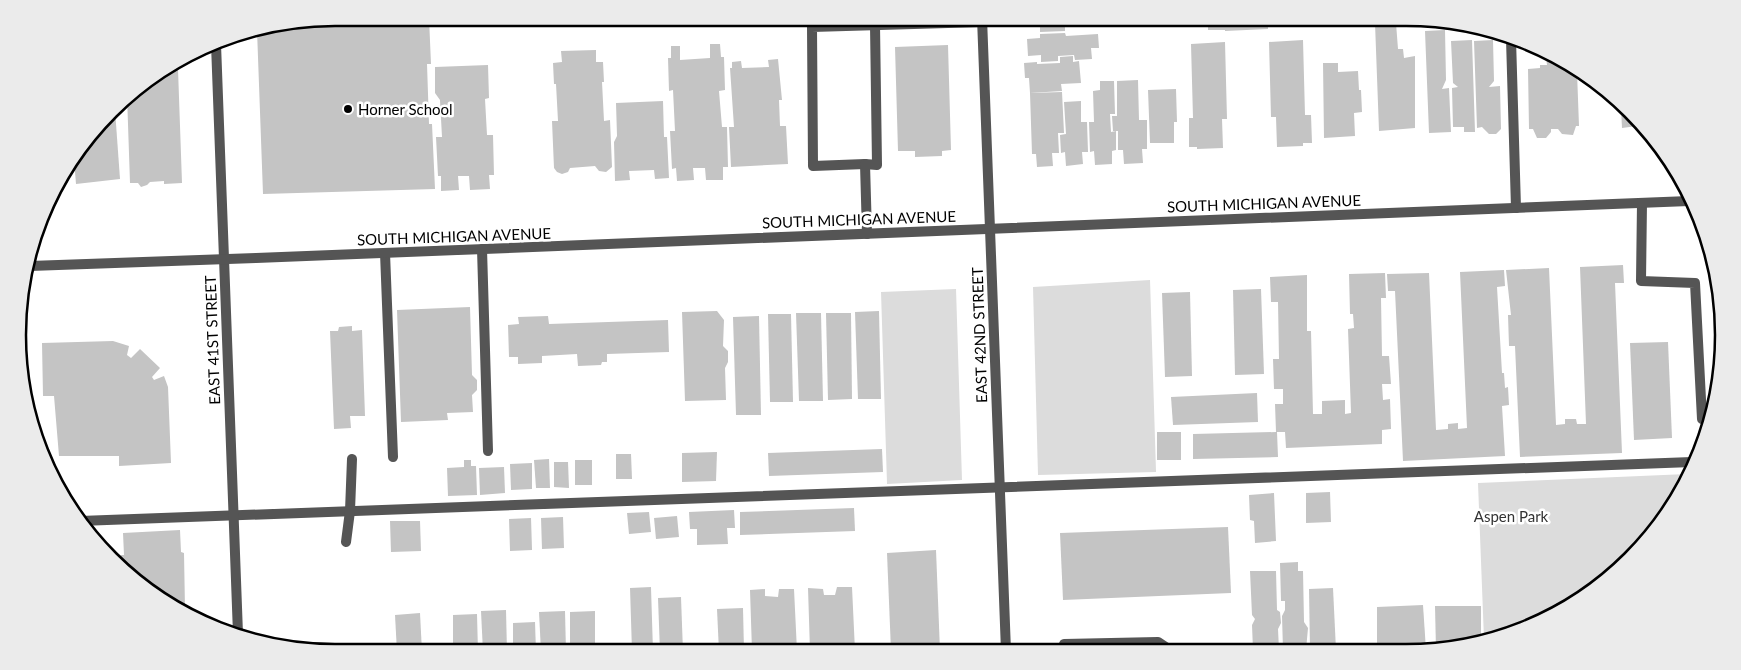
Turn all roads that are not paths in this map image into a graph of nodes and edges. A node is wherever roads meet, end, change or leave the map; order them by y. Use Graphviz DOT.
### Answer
graph roads {
  1 [pos="844,26"];
  2 [pos="875,26"];
  3 [pos="982,26"];
  4 [pos="1511,45"];
  5 [pos="216,50"];
  6 [pos="865,164"];
  7 [pos="1684,201"];
  8 [pos="1642,203"];
  9 [pos="1516,208"];
  10 [pos="990,229"];
  11 [pos="867,234"];
  12 [pos="482,249"];
  13 [pos="385,253"];
  14 [pos="224,260"];
  15 [pos="34,266"];
  16 [pos="1702,419"];
  17 [pos="488,451"];
  18 [pos="393,457"];
  19 [pos="352,459"];
  20 [pos="1687,462"];
  21 [pos="1000,488"];
  22 [pos="350,512"];
  23 [pos="234,516"];
  24 [pos="88,521"];
  25 [pos="346,542"];
  26 [pos="238,628"];
  27 [pos="1006,644"];
  28 [pos="1064,644"];
  29 [pos="1161,644"];
  1 -- 6 [label="street"];
  2 -- 6 [label="street"];
  3 -- 10 [label="street, EAST 42ND STREET"];
  4 -- 9 [label="street"];
  5 -- 14 [label="street, EAST 41ST STREET"];
  6 -- 11 [label="street"];
  7 -- 8 [label="street, SOUTH MICHIGAN AVENUE"];
  8 -- 9 [label="street, SOUTH MICHIGAN AVENUE"];
  8 -- 16 [label="street"];
  9 -- 10 [label="street, SOUTH MICHIGAN AVENUE"];
  10 -- 11 [label="street, SOUTH MICHIGAN AVENUE"];
  10 -- 21 [label="street, EAST 42ND STREET"];
  11 -- 12 [label="street, SOUTH MICHIGAN AVENUE"];
  12 -- 13 [label="street, SOUTH MICHIGAN AVENUE"];
  12 -- 17 [label="street"];
  13 -- 14 [label="street, SOUTH MICHIGAN AVENUE"];
  13 -- 18 [label="street"];
  14 -- 15 [label="street, SOUTH MICHIGAN AVENUE"];
  14 -- 23 [label="street, EAST 41ST STREET"];
  19 -- 22 [label="street"];
  20 -- 21 [label="street"];
  21 -- 22 [label="street"];
  21 -- 27 [label="street, EAST 42ND STREET"];
  22 -- 23 [label="street"];
  22 -- 25 [label="street"];
  23 -- 24 [label="street"];
  23 -- 26 [label="street, EAST 41ST STREET"];
  28 -- 29 [label="street"];
}
